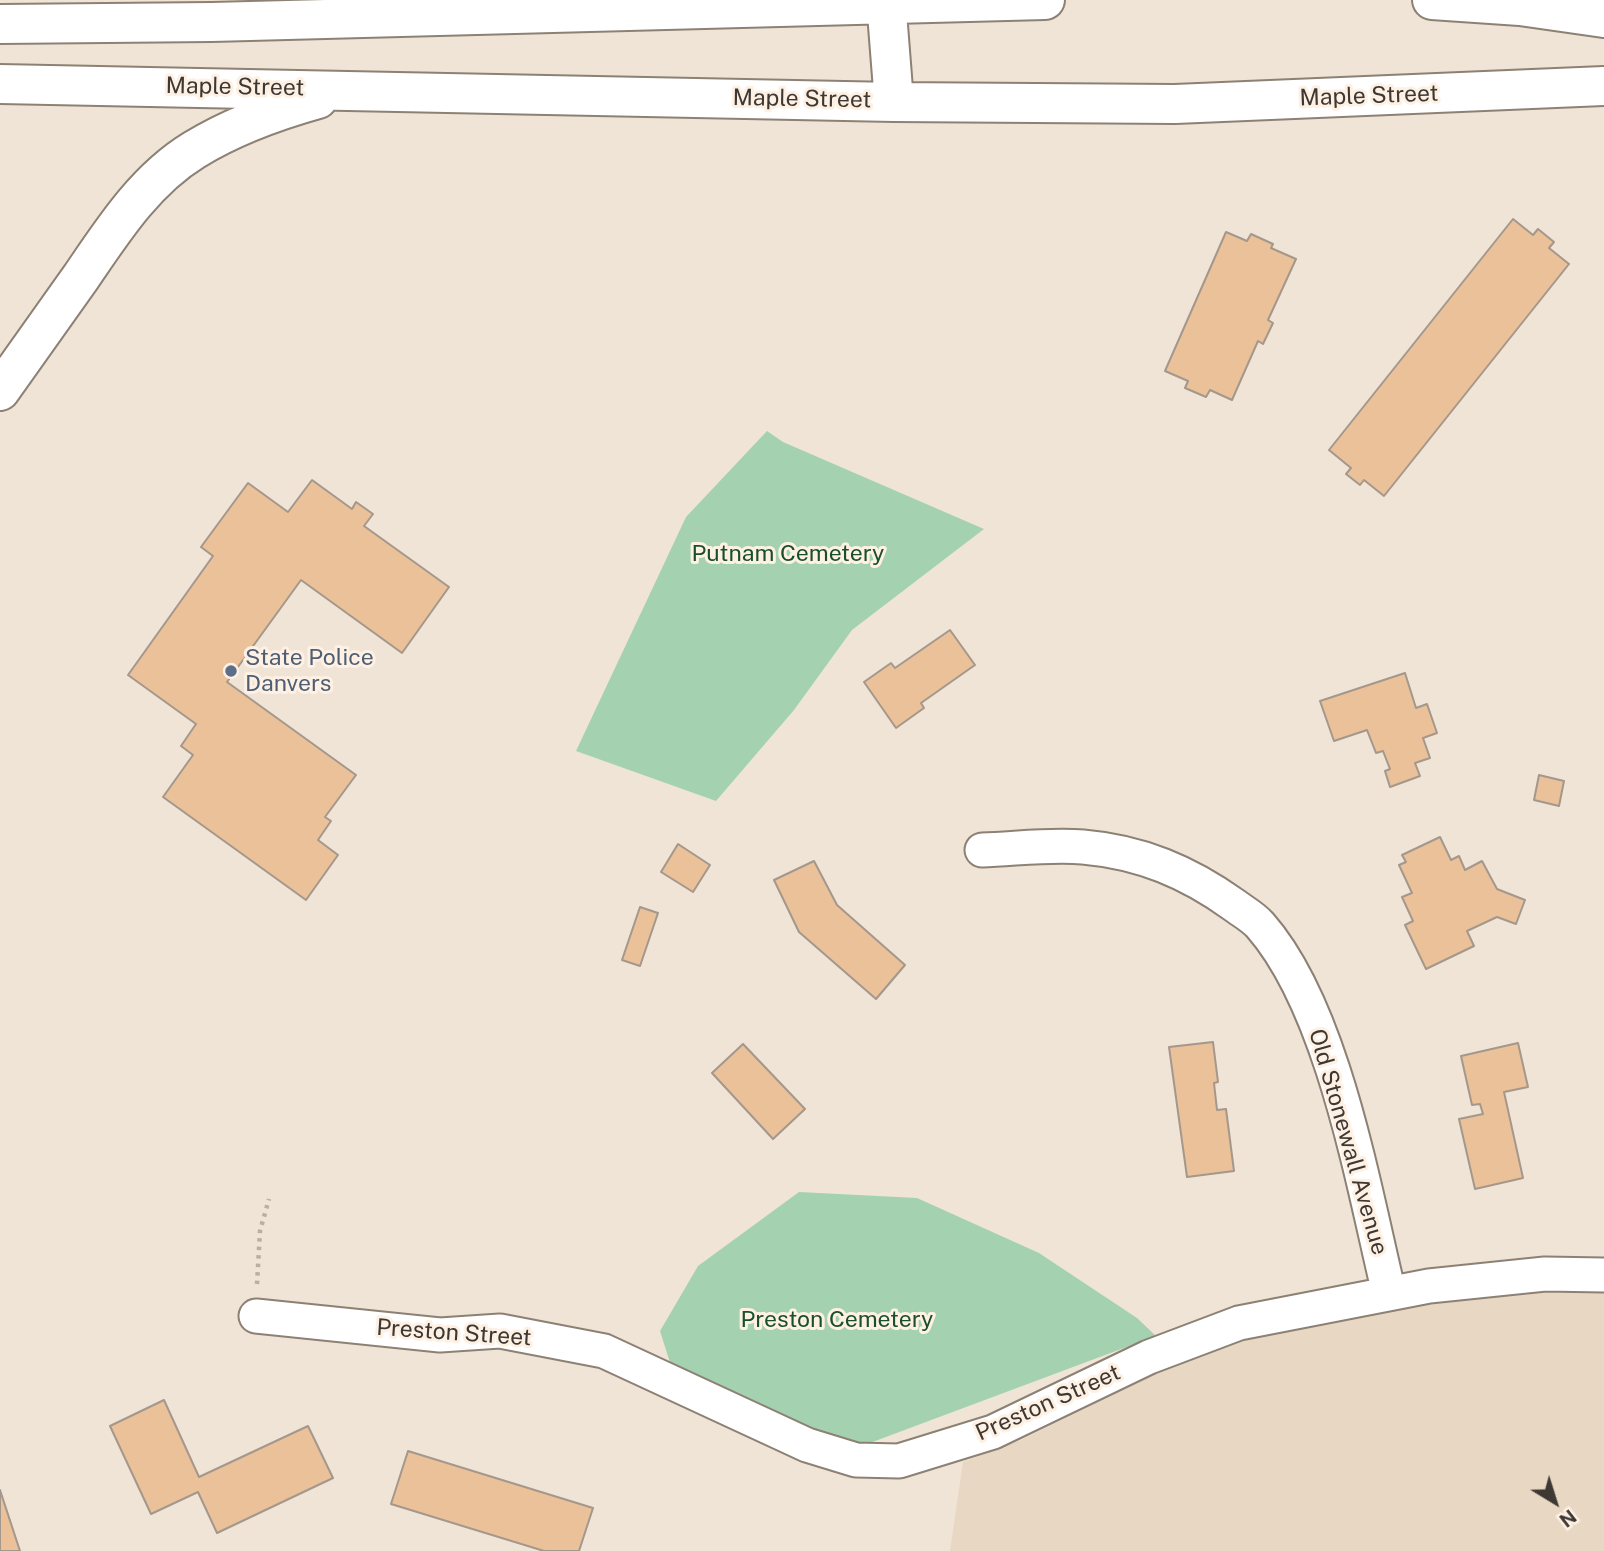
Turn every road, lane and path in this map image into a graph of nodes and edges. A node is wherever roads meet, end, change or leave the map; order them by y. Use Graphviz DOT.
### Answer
graph roads {
  1 [pos="1045,0"];
  2 [pos="1432,0"];
  3 [pos="887,2"];
  4 [pos="1604,18"];
  5 [pos="0,24"];
  6 [pos="0,84"];
  7 [pos="1604,86"];
  8 [pos="367,90"];
  9 [pos="894,102"];
  10 [pos="0,391"];
  11 [pos="982,850"];
  12 [pos="270,1199"];
  13 [pos="1604,1275"];
  14 [pos="1389,1293"];
  15 [pos="256,1316"];
  1 -- 3 [label="main road"];
  2 -- 4 [label="main road"];
  3 -- 5 [label="main road"];
  3 -- 9 [label="main road"];
  6 -- 8 [label="main road, Maple Street"];
  7 -- 9 [label="main road, Maple Street"];
  8 -- 9 [label="main road, Maple Street"];
  8 -- 10 [label="main road"];
  11 -- 14 [label="street, Old Stonewall Avenue"];
  12 -- 15 [label="path"];
  13 -- 14 [label="street, Preston Street"];
  14 -- 15 [label="street, Preston Street"];
}
